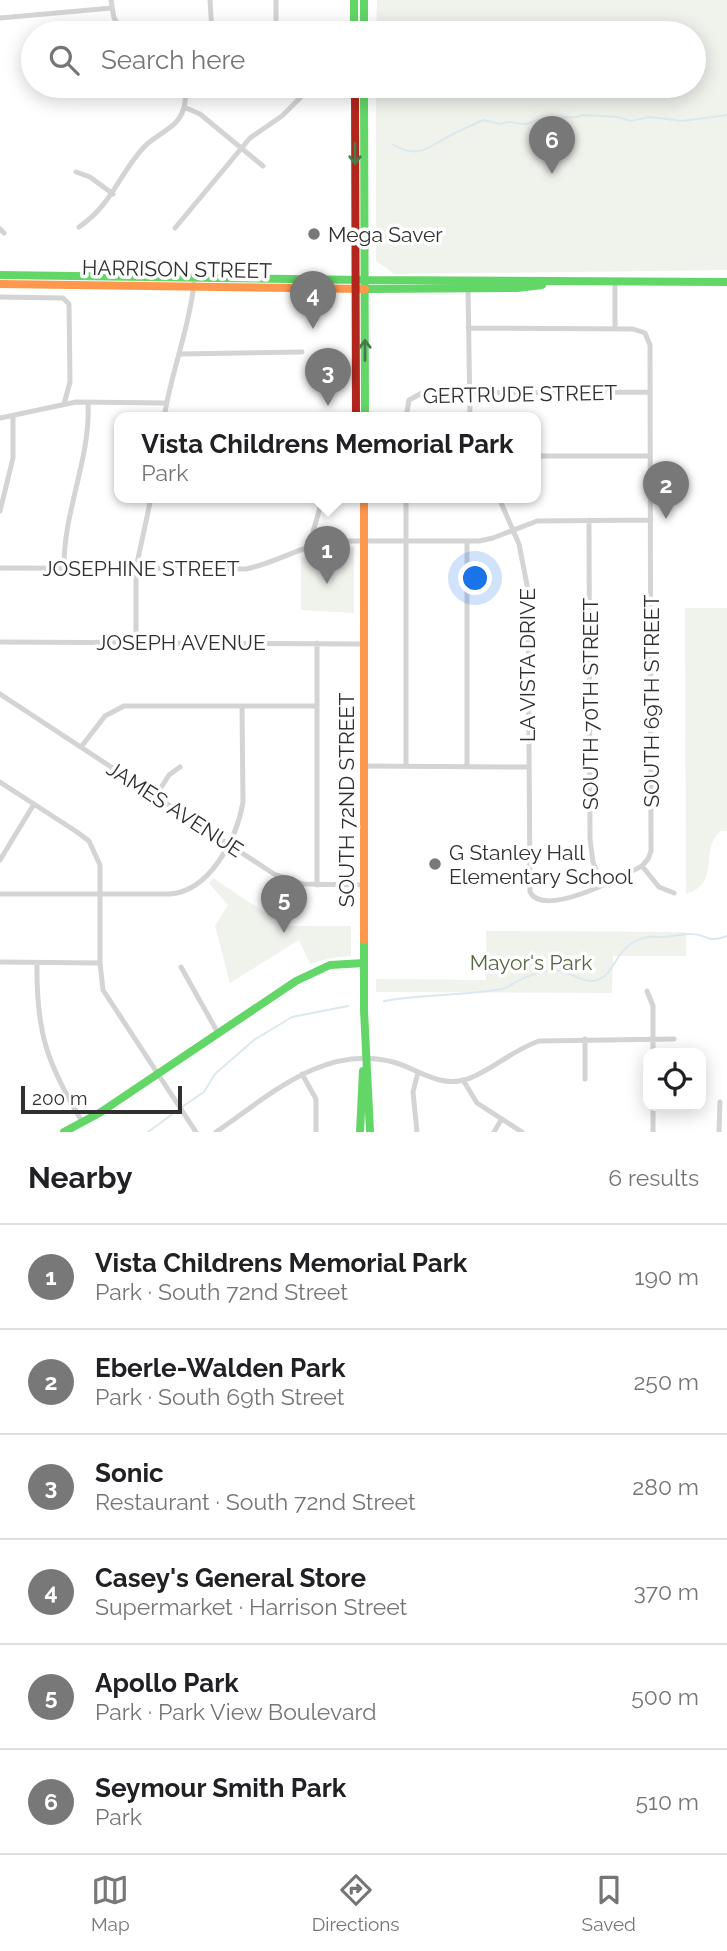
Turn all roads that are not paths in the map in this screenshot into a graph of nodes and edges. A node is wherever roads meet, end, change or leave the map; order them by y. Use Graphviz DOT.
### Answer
graph roads {
  1 [pos="111,0"];
  2 [pos="210,0"];
  3 [pos="276,0"];
  4 [pos="354,0"];
  5 [pos="364,0"];
  6 [pos="112,8"];
  7 [pos="0,18"];
  8 [pos="118,21"];
  9 [pos="211,21"];
  10 [pos="276,21"];
  11 [pos="354,21"];
  12 [pos="364,21"];
  13 [pos="184,98"];
  14 [pos="300,98"];
  15 [pos="355,98"];
  16 [pos="364,98"];
  17 [pos="184,107"];
  18 [pos="242,148"];
  19 [pos="263,166"];
  20 [pos="76,172"];
  21 [pos="113,194"];
  22 [pos="79,227"];
  23 [pos="175,228"];
  24 [pos="0,275"];
  25 [pos="615,281"];
  26 [pos="194,282"];
  27 [pos="727,282"];
  28 [pos="0,284"];
  29 [pos="356,284"];
  30 [pos="365,284"];
  31 [pos="468,284"];
  32 [pos="0,297"];
  33 [pos="468,328"];
  34 [pos="615,329"];
  35 [pos="302,352"];
  36 [pos="180,354"];
  37 [pos="650,392"];
  38 [pos="468,393"];
  39 [pos="88,401"];
  40 [pos="166,403"];
  41 [pos="64,404"];
  42 [pos="165,412"];
  43 [pos="356,412"];
  44 [pos="365,412"];
  45 [pos="406,412"];
  46 [pos="470,412"];
  47 [pos="13,416"];
  48 [pos="0,418"];
  49 [pos="541,456"];
  50 [pos="650,456"];
  51 [pos="150,503"];
  52 [pos="362,503"];
  53 [pos="406,503"];
  54 [pos="501,503"];
  55 [pos="321,504"];
  56 [pos="0,511"];
  57 [pos="589,520"];
  58 [pos="651,520"];
  59 [pos="513,529"];
  60 [pos="363,541"];
  61 [pos="406,541"];
  62 [pos="467,541"];
  63 [pos="317,544"];
  64 [pos="0,568"];
  65 [pos="136,568"];
  66 [pos="64,569"];
  67 [pos="0,642"];
  68 [pos="317,642"];
  69 [pos="136,643"];
  70 [pos="363,644"];
  71 [pos="0,694"];
  72 [pos="242,706"];
  73 [pos="316,706"];
  74 [pos="81,747"];
  75 [pos="363,766"];
  76 [pos="406,766"];
  77 [pos="180,767"];
  78 [pos="467,767"];
  79 [pos="528,767"];
  80 [pos="0,782"];
  81 [pos="155,797"];
  82 [pos="34,804"];
  83 [pos="228,845"];
  84 [pos="0,860"];
  85 [pos="642,866"];
  86 [pos="364,885"];
  87 [pos="602,885"];
  88 [pos="317,886"];
  89 [pos="674,893"];
  90 [pos="0,894"];
  91 [pos="102,894"];
  92 [pos="0,962"];
  93 [pos="37,963"];
  94 [pos="100,963"];
  95 [pos="364,963"];
  96 [pos="181,967"];
  97 [pos="647,991"];
  98 [pos="218,1033"];
  99 [pos="674,1038"];
  100 [pos="585,1039"];
  101 [pos="653,1039"];
  102 [pos="653,1048"];
  103 [pos="365,1059"];
  104 [pos="418,1072"];
  105 [pos="157,1074"];
  106 [pos="302,1074"];
  107 [pos="584,1079"];
  108 [pos="463,1080"];
  109 [pos="720,1102"];
  110 [pos="653,1111"];
  111 [pos="502,1119"];
  112 [pos="83,1123"];
  113 [pos="727,1127"];
  114 [pos="719,1130"];
  115 [pos="64,1132"];
  116 [pos="196,1132"];
  117 [pos="216,1132"];
  118 [pos="316,1132"];
  119 [pos="360,1132"];
  120 [pos="370,1132"];
  121 [pos="417,1132"];
  122 [pos="494,1132"];
  123 [pos="522,1132"];
  124 [pos="653,1132"];
  1 -- 6 [label="street"];
  2 -- 9 [label="street"];
  3 -- 10 [label="street"];
  4 -- 11 [label="main road"];
  5 -- 12 [label="main road"];
  6 -- 7 [label="street"];
  6 -- 8 [label="street"];
  13 -- 17 [label="street"];
  14 -- 18 [label="street"];
  15 -- 29 [label="main road, one-way"];
  16 -- 30 [label="main road"];
  17 -- 18 [label="street"];
  17 -- 21 [label="street"];
  18 -- 19 [label="street"];
  18 -- 23 [label="street"];
  20 -- 21 [label="street"];
  21 -- 22 [label="street"];
  24 -- 26 [label="main road, HARRISON STREET"];
  25 -- 27 [label="main road, HARRISON STREET"];
  25 -- 31 [label="main road, HARRISON STREET"];
  25 -- 34 [label="street"];
  26 -- 28 [label="main road, HARRISON STREET"];
  26 -- 29 [label="main road, HARRISON STREET"];
  26 -- 36 [label="street"];
  29 -- 30 [label="main road, HARRISON STREET"];
  29 -- 43 [label="main road"];
  30 -- 31 [label="main road, HARRISON STREET"];
  44 -- 30 [label="main road, one-way"];
  31 -- 33 [label="street"];
  32 -- 41 [label="street"];
  33 -- 34 [label="street"];
  33 -- 38 [label="street"];
  34 -- 37 [label="street, SOUTH 69TH STREET"];
  35 -- 36 [label="street"];
  36 -- 40 [label="street"];
  37 -- 38 [label="street, GERTRUDE STREET"];
  37 -- 50 [label="street, SOUTH 69TH STREET"];
  38 -- 45 [label="street, GERTRUDE STREET"];
  38 -- 46 [label="street"];
  39 -- 40 [label="street"];
  39 -- 41 [label="street"];
  39 -- 66 [label="street"];
  40 -- 42 [label="street"];
  41 -- 47 [label="street"];
  47 -- 48 [label="street"];
  47 -- 56 [label="street"];
  49 -- 50 [label="street"];
  50 -- 58 [label="street, SOUTH 69TH STREET"];
  51 -- 65 [label="street"];
  52 -- 60 [label="main road, SOUTH 72ND STREET"];
  53 -- 61 [label="street"];
  54 -- 59 [label="street, LA VISTA DRIVE"];
  55 -- 63 [label="street"];
  57 -- 58 [label="street, JOSEPHINE STREET"];
  57 -- 59 [label="street, JOSEPHINE STREET"];
  57 -- 87 [label="street, SOUTH 70TH STREET"];
  58 -- 85 [label="street, SOUTH 69TH STREET"];
  59 -- 62 [label="street, JOSEPHINE STREET"];
  59 -- 79 [label="street, LA VISTA DRIVE"];
  60 -- 61 [label="street, JOSEPHINE STREET"];
  60 -- 63 [label="street, JOSEPHINE STREET"];
  60 -- 70 [label="main road, SOUTH 72ND STREET"];
  61 -- 62 [label="street, JOSEPHINE STREET"];
  61 -- 76 [label="street"];
  62 -- 78 [label="street"];
  63 -- 65 [label="street, JOSEPHINE STREET"];
  64 -- 66 [label="street, JOSEPHINE STREET"];
  65 -- 66 [label="street, JOSEPHINE STREET"];
  65 -- 69 [label="street"];
  67 -- 69 [label="street, JOSEPH AVENUE"];
  68 -- 69 [label="street, JOSEPH AVENUE"];
  68 -- 70 [label="street, JOSEPH AVENUE"];
  68 -- 73 [label="street"];
  70 -- 75 [label="main road, SOUTH 72ND STREET"];
  71 -- 74 [label="street, JAMES AVENUE"];
  72 -- 73 [label="street"];
  72 -- 74 [label="street"];
  72 -- 83 [label="street"];
  73 -- 88 [label="street"];
  74 -- 81 [label="street, JAMES AVENUE"];
  75 -- 76 [label="street"];
  75 -- 86 [label="main road, SOUTH 72ND STREET"];
  76 -- 78 [label="street"];
  77 -- 81 [label="street"];
  78 -- 79 [label="street"];
  79 -- 87 [label="street, LA VISTA DRIVE"];
  80 -- 82 [label="street"];
  81 -- 83 [label="street, JAMES AVENUE"];
  82 -- 84 [label="street"];
  82 -- 91 [label="street"];
  83 -- 88 [label="street, JAMES AVENUE"];
  83 -- 91 [label="street"];
  85 -- 87 [label="street"];
  85 -- 89 [label="street"];
  86 -- 88 [label="street, JAMES AVENUE"];
  86 -- 95 [label="main road, SOUTH 72ND STREET"];
  90 -- 91 [label="street"];
  91 -- 94 [label="street"];
  92 -- 93 [label="street"];
  93 -- 94 [label="street"];
  93 -- 112 [label="street"];
  94 -- 105 [label="street"];
  95 -- 98 [label="main road"];
  95 -- 103 [label="main road, SOUTH 72ND STREET"];
  96 -- 98 [label="street"];
  97 -- 101 [label="street"];
  98 -- 105 [label="main road"];
  99 -- 101 [label="street"];
  100 -- 101 [label="street"];
  100 -- 107 [label="street"];
  100 -- 108 [label="street"];
  101 -- 102 [label="street"];
  103 -- 104 [label="street"];
  103 -- 106 [label="street"];
  103 -- 119 [label="main road, SOUTH 72ND STREET"];
  103 -- 120 [label="main road, SOUTH 72ND STREET"];
  104 -- 108 [label="street"];
  104 -- 121 [label="street"];
  105 -- 112 [label="main road"];
  105 -- 116 [label="street"];
  106 -- 117 [label="street"];
  106 -- 118 [label="street"];
  108 -- 111 [label="street"];
  109 -- 114 [label="street"];
  110 -- 124 [label="street"];
  111 -- 122 [label="street"];
  111 -- 123 [label="street"];
  112 -- 115 [label="main road"];
  113 -- 114 [label="street"];
}
